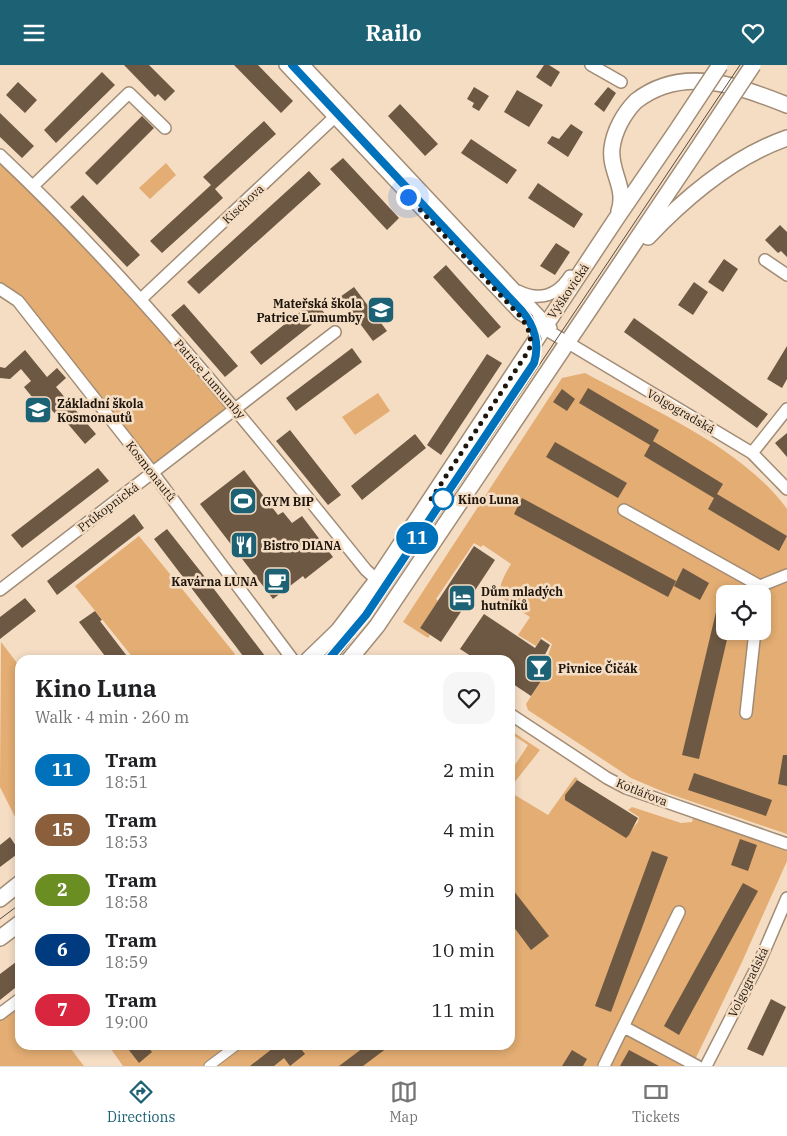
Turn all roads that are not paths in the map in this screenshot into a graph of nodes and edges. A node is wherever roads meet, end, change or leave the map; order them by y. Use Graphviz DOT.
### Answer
graph roads {
  1 [pos="285,65"];
  2 [pos="304,65"];
  3 [pos="591,65"];
  4 [pos="720,65"];
  5 [pos="753,65"];
  6 [pos="621,82"];
  7 [pos="787,105"];
  8 [pos="344,107"];
  9 [pos="334,117"];
  10 [pos="165,128"];
  11 [pos="787,138"];
  12 [pos="0,155"];
  13 [pos="652,168"];
  14 [pos="619,179"];
  15 [pos="33,186"];
  16 [pos="616,219"];
  17 [pos="765,260"];
  18 [pos="584,267"];
  19 [pos="617,272"];
  20 [pos="787,275"];
  21 [pos="512,286"];
  22 [pos="0,289"];
  23 [pos="141,299"];
  24 [pos="517,312"];
  25 [pos="545,326"];
  26 [pos="335,332"];
  27 [pos="566,344"];
  28 [pos="529,350"];
  29 [pos="787,409"];
  30 [pos="236,410"];
  31 [pos="752,453"];
  32 [pos="153,473"];
  33 [pos="787,489"];
  34 [pos="624,511"];
  35 [pos="787,575"];
  36 [pos="377,581"];
  37 [pos="751,585"];
  38 [pos="769,585"];
  39 [pos="0,590"];
  40 [pos="754,640"];
  41 [pos="289,655"];
  42 [pos="313,655"];
  43 [pos="353,655"];
  44 [pos="746,713"];
  45 [pos="515,717"];
  46 [pos="787,844"];
  47 [pos="15,887"];
  48 [pos="787,898"];
  49 [pos="0,899"];
  50 [pos="679,912"];
  51 [pos="15,927"];
  52 [pos="0,938"];
  53 [pos="15,1003"];
  54 [pos="0,1014"];
  55 [pos="624,1027"];
  56 [pos="230,1050"];
  57 [pos="209,1066"];
  58 [pos="604,1066"];
  59 [pos="697,1066"];
  60 [pos="706,1066"];
  1 -- 9 [label="street"];
  2 -- 8 [label="street"];
  3 -- 6 [label="street"];
  4 -- 13 [label="street, Výškovická, bridge"];
  5 -- 19 [label="street, bridge"];
  7 -- 14 [label="street"];
  8 -- 9 [label="street, Kischova"];
  8 -- 21 [label="street"];
  9 -- 23 [label="street, Kischova"];
  9 -- 24 [label="street"];
  10 -- 15 [label="street"];
  11 -- 19 [label="street"];
  12 -- 15 [label="street, Patrice Lumumby"];
  13 -- 14 [label="street"];
  13 -- 16 [label="street, Výškovická"];
  14 -- 16 [label="street"];
  15 -- 23 [label="street, Patrice Lumumby"];
  16 -- 18 [label="street, Výškovická"];
  17 -- 20 [label="street"];
  18 -- 21 [label="street"];
  18 -- 25 [label="street, Výškovická"];
  19 -- 27 [label="street"];
  21 -- 25 [label="street"];
  22 -- 32 [label="street, Kosmonautů"];
  23 -- 30 [label="street, Patrice Lumumby"];
  24 -- 25 [label="street"];
  24 -- 28 [label="street"];
  25 -- 27 [label="street, Volgogradská"];
  25 -- 28 [label="street, Výškovická"];
  26 -- 30 [label="street, Průkopnická"];
  27 -- 31 [label="street, Volgogradská"];
  27 -- 43 [label="street"];
  28 -- 36 [label="street, Výškovická"];
  29 -- 31 [label="street"];
  30 -- 32 [label="street, Průkopnická"];
  30 -- 36 [label="street, Patrice Lumumby"];
  31 -- 33 [label="street, Volgogradská"];
  32 -- 39 [label="street, Průkopnická"];
  32 -- 41 [label="street, Kosmonautů"];
  34 -- 37 [label="street"];
  35 -- 38 [label="street"];
  36 -- 42 [label="street, Výškovická"];
  40 -- 44 [label="street"];
  45 -- 46 [label="street, Kotlářova"];
  47 -- 49 [label="street"];
  48 -- 60 [label="street, Volgogradská"];
  50 -- 55 [label="street"];
  51 -- 52 [label="street"];
  53 -- 54 [label="street"];
  55 -- 58 [label="street"];
  55 -- 59 [label="street"];
  56 -- 57 [label="street"];
}
